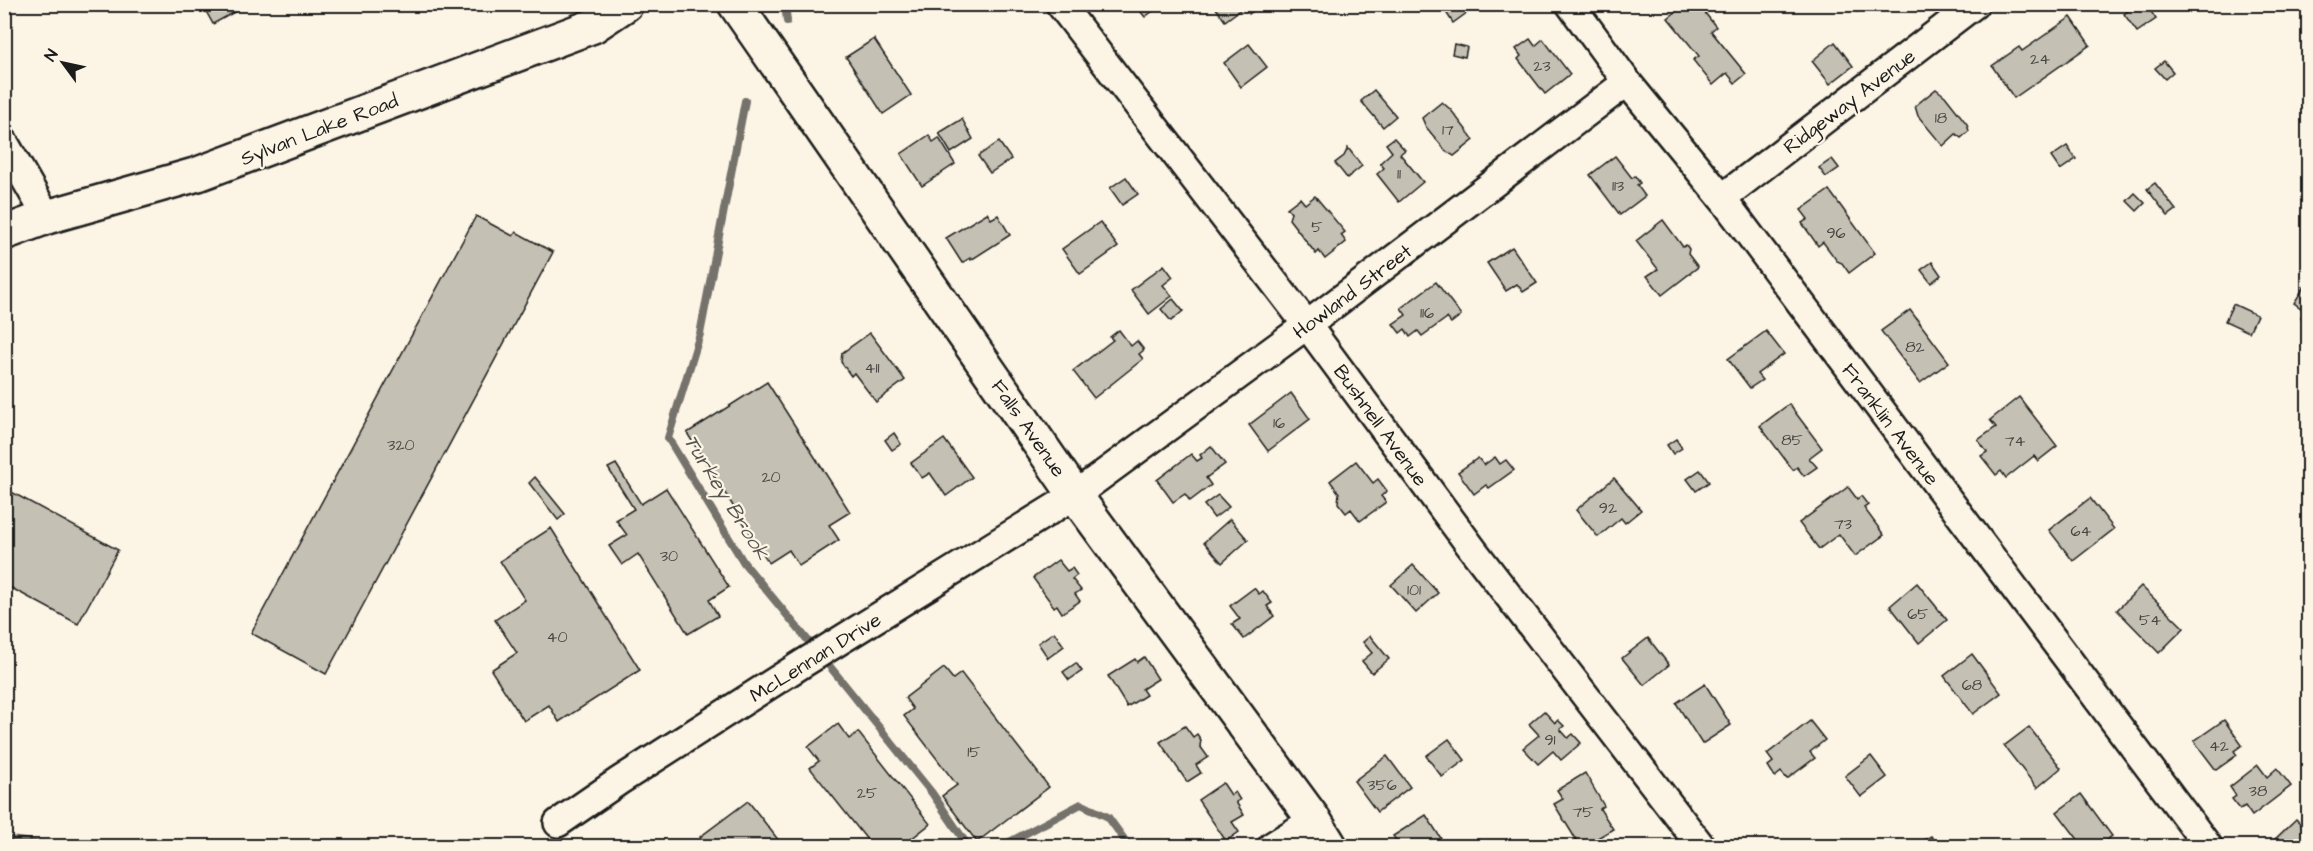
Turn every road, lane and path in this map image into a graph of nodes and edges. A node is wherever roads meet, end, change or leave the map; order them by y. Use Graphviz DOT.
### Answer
graph roads {
  1 [pos="626,4"];
  2 [pos="735,4"];
  3 [pos="1060,4"];
  4 [pos="1570,4"];
  5 [pos="1976,4"];
  6 [pos="1627,82"];
  7 [pos="4,142"];
  8 [pos="1722,198"];
  9 [pos="47,218"];
  10 [pos="4,233"];
  11 [pos="1307,325"];
  12 [pos="1075,495"];
  13 [pos="558,823"];
  14 [pos="1322,833"];
  15 [pos="1272,846"];
  16 [pos="1701,846"];
  17 [pos="2208,846"];
  1 -- 9 [label="main road, Sylvan Lake Road"];
  2 -- 12 [label="main road, Falls Avenue"];
  3 -- 11 [label="street, Bushnell Avenue"];
  4 -- 6 [label="street, Franklin Avenue"];
  5 -- 8 [label="street, Ridgeway Avenue"];
  6 -- 8 [label="street, Franklin Avenue"];
  6 -- 11 [label="street, Howland Street"];
  7 -- 9 [label="street"];
  8 -- 17 [label="street, Franklin Avenue"];
  9 -- 10 [label="main road, Sylvan Lake Road"];
  11 -- 12 [label="street, Howland Street"];
  11 -- 16 [label="street, Bushnell Avenue"];
  12 -- 13 [label="street, McLennan Drive"];
  12 -- 14 [label="main road, Falls Avenue"];
  14 -- 15 [label="street"];
}
